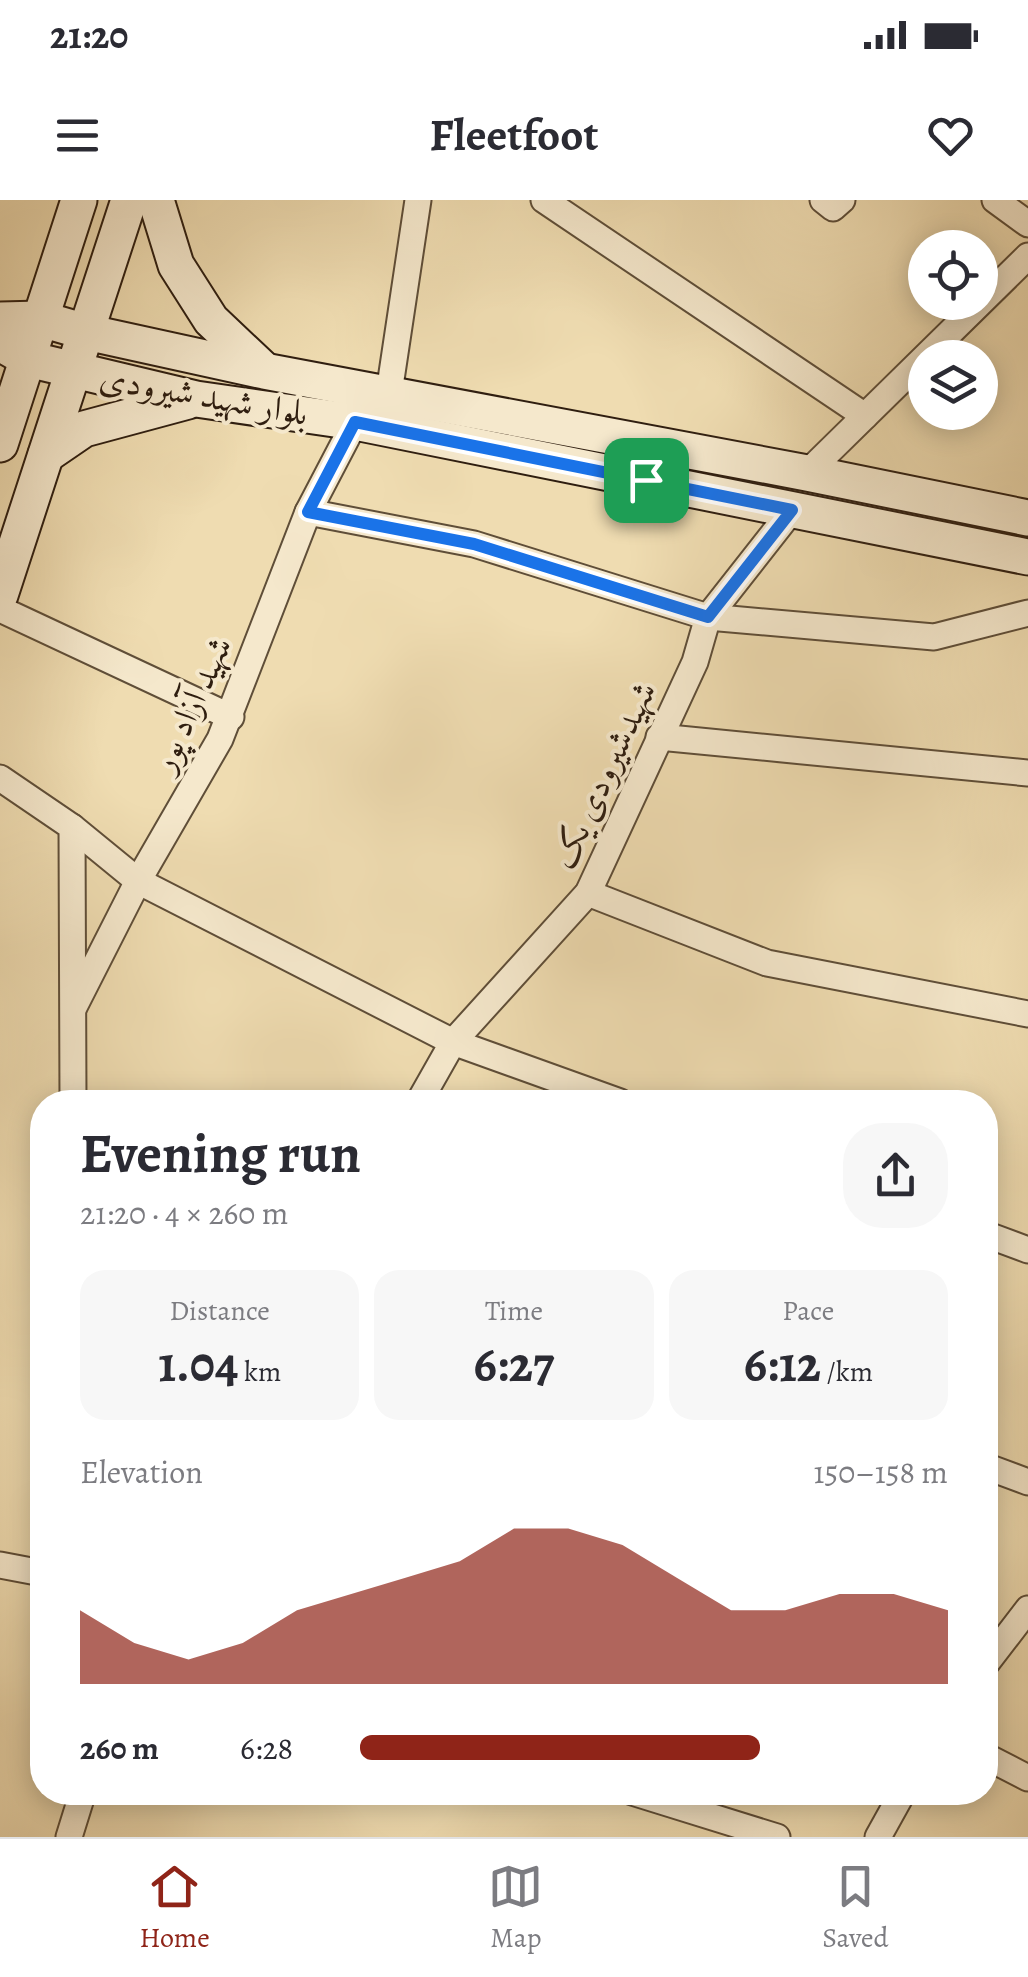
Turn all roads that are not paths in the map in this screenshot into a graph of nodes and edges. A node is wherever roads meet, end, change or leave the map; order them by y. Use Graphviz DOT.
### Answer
graph roads {
  1 [pos="80,200"];
  2 [pos="129,200"];
  3 [pos="156,200"];
  4 [pos="418,200"];
  5 [pos="544,200"];
  6 [pos="822,200"];
  7 [pos="842,200"];
  8 [pos="995,200"];
  9 [pos="1028,224"];
  10 [pos="1028,256"];
  11 [pos="41,319"];
  12 [pos="0,320"];
  13 [pos="86,332"];
  14 [pos="14,351"];
  15 [pos="264,371"];
  16 [pos="74,372"];
  17 [pos="389,393"];
  18 [pos="196,399"];
  19 [pos="865,416"];
  20 [pos="355,422"];
  21 [pos="0,444"];
  22 [pos="46,455"];
  23 [pos="806,473"];
  24 [pos="792,510"];
  25 [pos="308,512"];
  26 [pos="1028,518"];
  27 [pos="1028,558"];
  28 [pos="0,595"];
  29 [pos="0,609"];
  30 [pos="1028,613"];
  31 [pos="708,617"];
  32 [pos="231,717"];
  33 [pos="659,738"];
  34 [pos="1028,772"];
  35 [pos="0,778"];
  36 [pos="72,827"];
  37 [pos="138,882"];
  38 [pos="588,893"];
  39 [pos="74,1008"];
  40 [pos="1028,1014"];
  41 [pos="453,1042"];
  42 [pos="72,1090"];
  43 [pos="427,1090"];
  44 [pos="587,1090"];
  45 [pos="998,1239"];
  46 [pos="1028,1250"];
  47 [pos="998,1471"];
  48 [pos="1028,1482"];
  49 [pos="0,1565"];
  50 [pos="30,1571"];
  51 [pos="1028,1609"];
  52 [pos="998,1648"];
  53 [pos="998,1763"];
  54 [pos="1028,1778"];
  55 [pos="79,1805"];
  56 [pos="674,1805"];
  57 [pos="896,1805"];
  58 [pos="69,1837"];
  59 [pos="776,1837"];
  60 [pos="878,1837"];
  1 -- 11 [label="main road"];
  2 -- 13 [label="main road"];
  3 -- 15 [label="main road"];
  4 -- 17 [label="street"];
  5 -- 19 [label="street"];
  6 -- 7 [label="street"];
  8 -- 9 [label="street"];
  10 -- 19 [label="street"];
  11 -- 12 [label="main road, بلوار شهید شیرودی"];
  11 -- 13 [label="main road, بلوار شهید شیرودی"];
  11 -- 14 [label="main road"];
  13 -- 15 [label="main road, بلوار شهید شیرودی"];
  13 -- 16 [label="main road"];
  14 -- 16 [label="main road, بلوار شهید شیرودی"];
  14 -- 21 [label="main road"];
  15 -- 17 [label="main road, بلوار شهید شیرودی"];
  16 -- 18 [label="main road, بلوار شهید شیرودی"];
  16 -- 22 [label="main road"];
  17 -- 23 [label="main road, بلوار شهید شیرودی"];
  18 -- 20 [label="main road, بلوار شهید شیرودی"];
  18 -- 22 [label="main road"];
  19 -- 23 [label="street"];
  20 -- 24 [label="main road, بلوار شهید شیرودی"];
  20 -- 25 [label="street, شهید آزاد پور"];
  22 -- 28 [label="main road"];
  23 -- 26 [label="main road, بلوار شهید شیرودی"];
  24 -- 27 [label="main road, بلوار شهید شیرودی"];
  24 -- 31 [label="street, شهیدشیرودی یک"];
  25 -- 31 [label="street"];
  25 -- 32 [label="street, شهید آزاد پور"];
  29 -- 32 [label="street"];
  30 -- 31 [label="street"];
  31 -- 33 [label="street, شهیدشیرودی یک"];
  32 -- 37 [label="street, شهید آزاد پور"];
  33 -- 34 [label="street"];
  33 -- 38 [label="street, شهیدشیرودی یک"];
  35 -- 36 [label="street"];
  36 -- 37 [label="street"];
  36 -- 39 [label="street"];
  37 -- 39 [label="street, شهید آزاد پور"];
  37 -- 41 [label="street"];
  38 -- 40 [label="street"];
  38 -- 41 [label="street, شهیدشیرودی یک"];
  39 -- 42 [label="street"];
  41 -- 43 [label="street, شهیدشیرودی یک"];
  41 -- 44 [label="street"];
  45 -- 46 [label="street"];
  47 -- 48 [label="street"];
  49 -- 50 [label="street"];
  51 -- 52 [label="street"];
  53 -- 54 [label="street"];
  55 -- 58 [label="street"];
  56 -- 59 [label="street"];
  57 -- 60 [label="street"];
}
